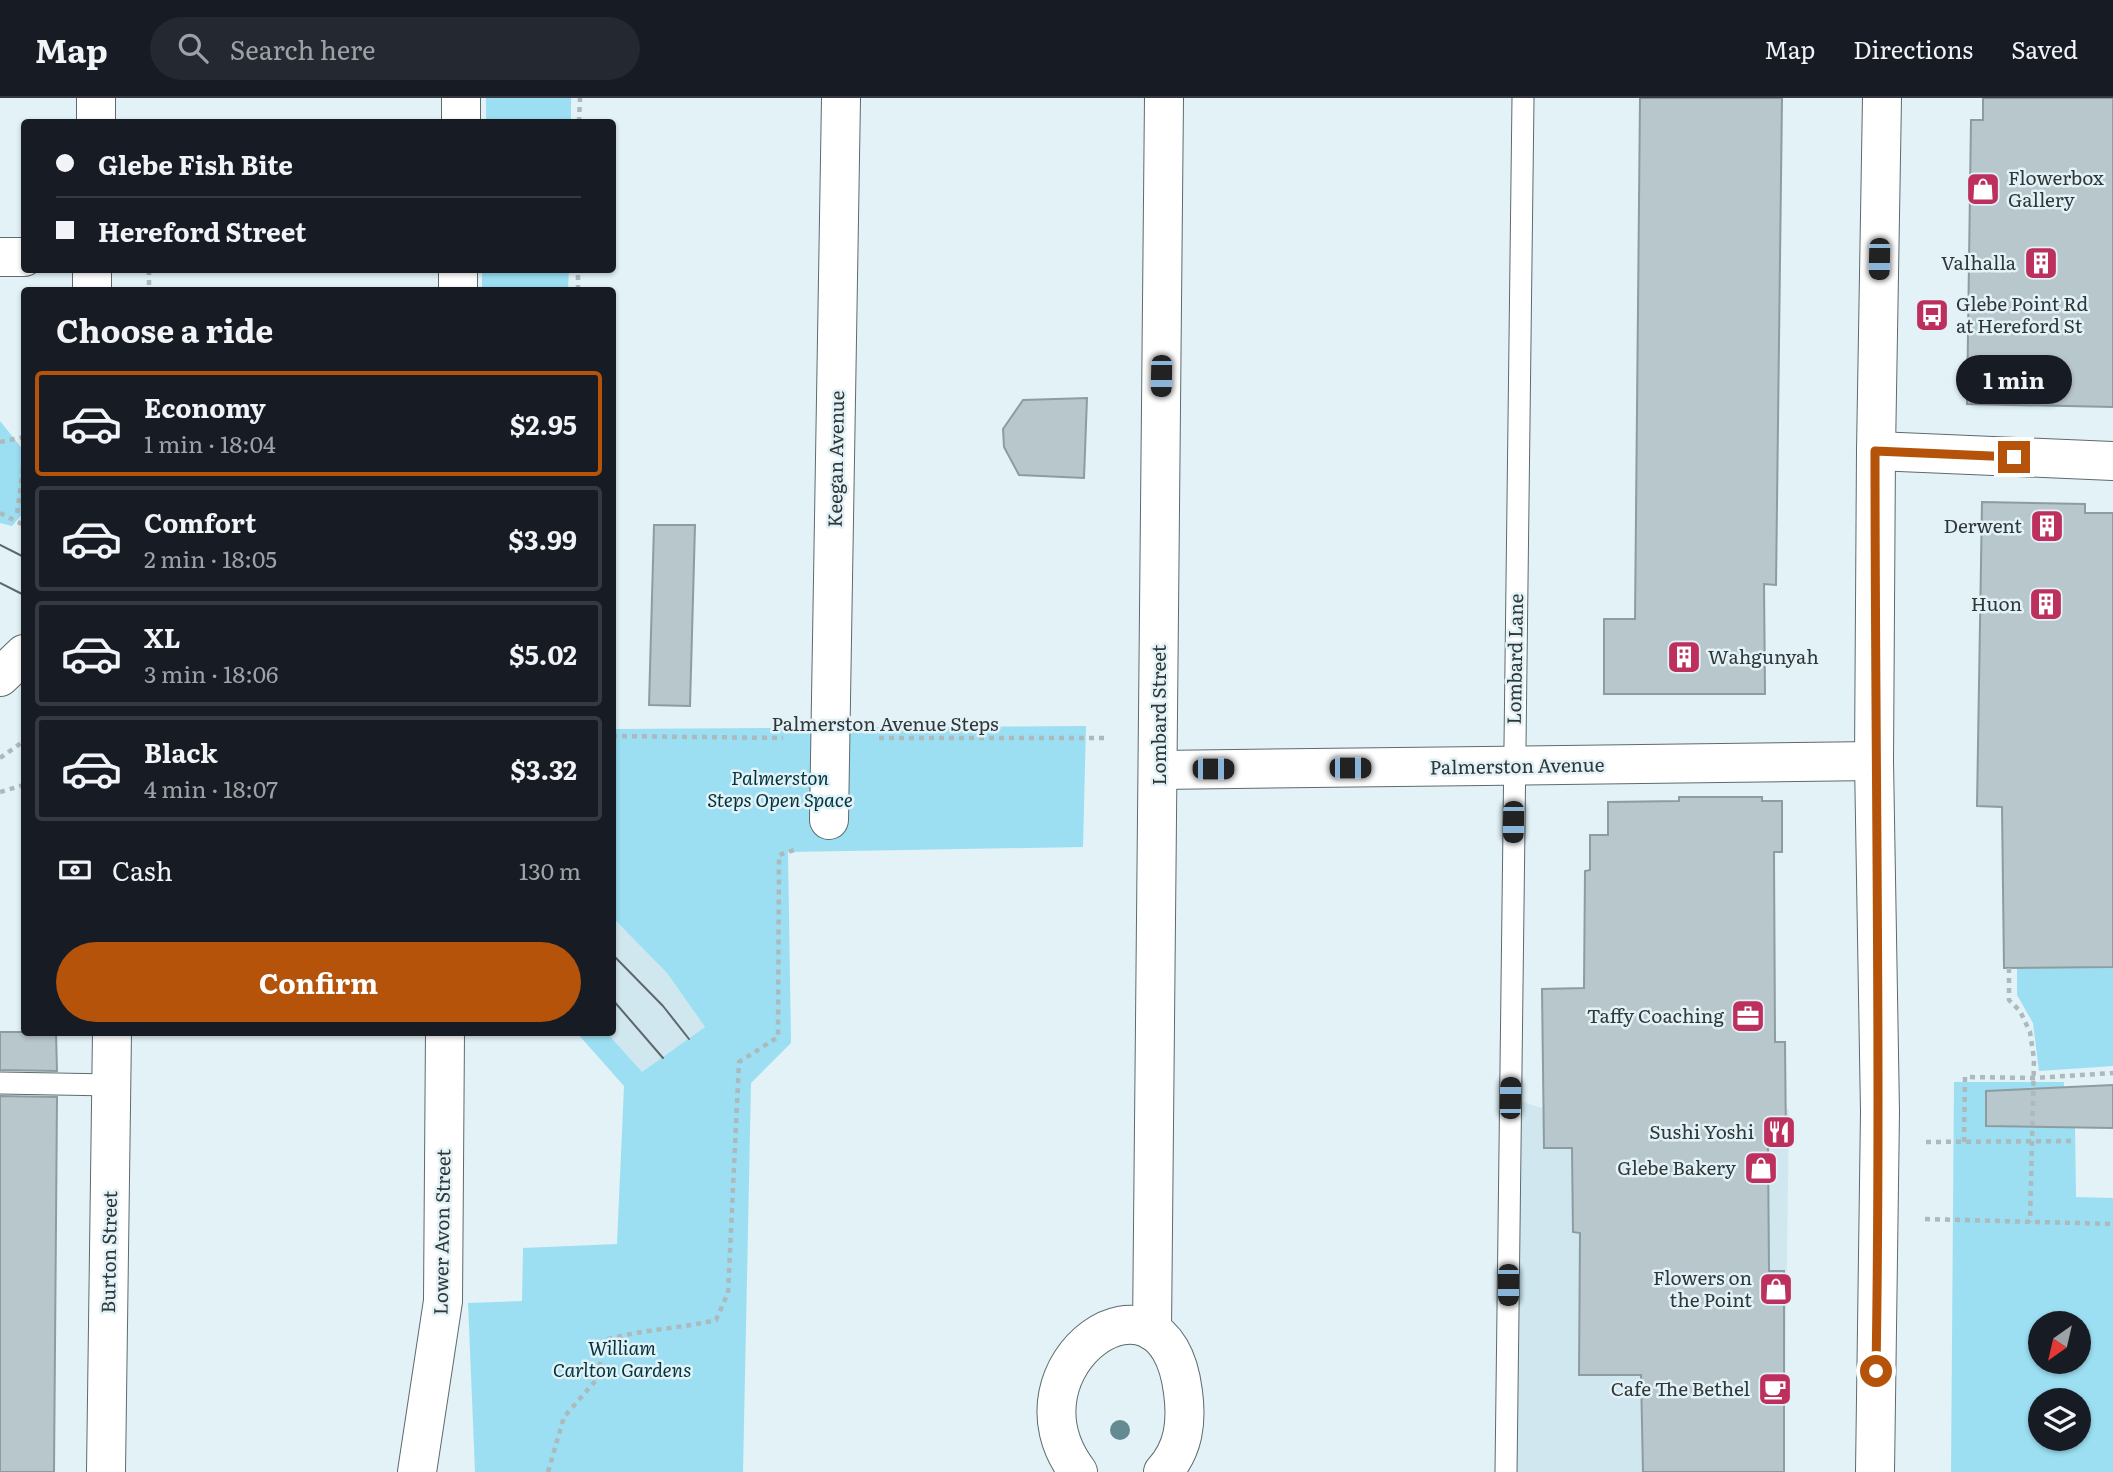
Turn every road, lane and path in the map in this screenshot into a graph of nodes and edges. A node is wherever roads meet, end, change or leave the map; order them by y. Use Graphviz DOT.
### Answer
graph roads {
  1 [pos="96,98"];
  2 [pos="461,98"];
  3 [pos="580,98"];
  4 [pos="841,98"];
  5 [pos="1164,98"];
  6 [pos="1523,98"];
  7 [pos="1882,98"];
  8 [pos="96,119"];
  9 [pos="461,119"];
  10 [pos="579,119"];
  11 [pos="0,257"];
  12 [pos="21,257"];
  13 [pos="21,438"];
  14 [pos="0,442"];
  15 [pos="1875,451"];
  16 [pos="2113,461"];
  17 [pos="21,483"];
  18 [pos="0,513"];
  19 [pos="17,513"];
  20 [pos="21,524"];
  21 [pos="21,657"];
  22 [pos="0,677"];
  23 [pos="616,736"];
  24 [pos="832,738"];
  25 [pos="21,743"];
  26 [pos="1158,754"];
  27 [pos="0,758"];
  28 [pos="1874,761"];
  29 [pos="1514,767"];
  30 [pos="21,786"];
  31 [pos="0,792"];
  32 [pos="829,820"];
  33 [pos="2009,968"];
  34 [pos="113,1036"];
  35 [pos="445,1036"];
  36 [pos="2113,1073"];
  37 [pos="2034,1078"];
  38 [pos="0,1083"];
  39 [pos="112,1085"];
  40 [pos="2032,1141"];
  41 [pos="2076,1141"];
  42 [pos="1952,1220"];
  43 [pos="2030,1222"];
  44 [pos="2113,1224"];
  45 [pos="1152,1331"];
  46 [pos="106,1472"];
  47 [pos="417,1472"];
  48 [pos="548,1472"];
  49 [pos="1078,1472"];
  50 [pos="1163,1472"];
  51 [pos="1506,1472"];
  52 [pos="1875,1472"];
  1 -- 8 [label="street"];
  2 -- 9 [label="street"];
  3 -- 10 [label="path"];
  4 -- 24 [label="street, Keegan Avenue"];
  5 -- 26 [label="street, Lombard Street"];
  6 -- 29 [label="lane, Lombard Lane"];
  7 -- 15 [label="street"];
  11 -- 12 [label="street"];
  13 -- 14 [label="path"];
  15 -- 16 [label="street"];
  15 -- 28 [label="street"];
  17 -- 19 [label="path"];
  18 -- 20 [label="path, bridge"];
  21 -- 22 [label="street"];
  23 -- 24 [label="path, Palmerston Avenue Steps"];
  24 -- 26 [label="path, Palmerston Avenue Steps"];
  24 -- 32 [label="street, Keegan Avenue"];
  25 -- 27 [label="path"];
  26 -- 29 [label="street, Palmerston Avenue"];
  26 -- 45 [label="street, Lombard Street"];
  28 -- 29 [label="street, Palmerston Avenue"];
  28 -- 52 [label="street"];
  29 -- 51 [label="lane, Lombard Lane"];
  30 -- 31 [label="path"];
  32 -- 48 [label="path"];
  33 -- 37 [label="path"];
  34 -- 39 [label="street, Burton Street"];
  35 -- 47 [label="street, Lower Avon Street"];
  36 -- 37 [label="path"];
  37 -- 40 [label="path"];
  37 -- 40 [label="path"];
  38 -- 39 [label="lane"];
  39 -- 46 [label="street, Burton Street"];
  40 -- 41 [label="path"];
  40 -- 43 [label="path"];
  42 -- 43 [label="path"];
  43 -- 44 [label="path"];
  45 -- 49 [label="street"];
  45 -- 50 [label="street"];
}
